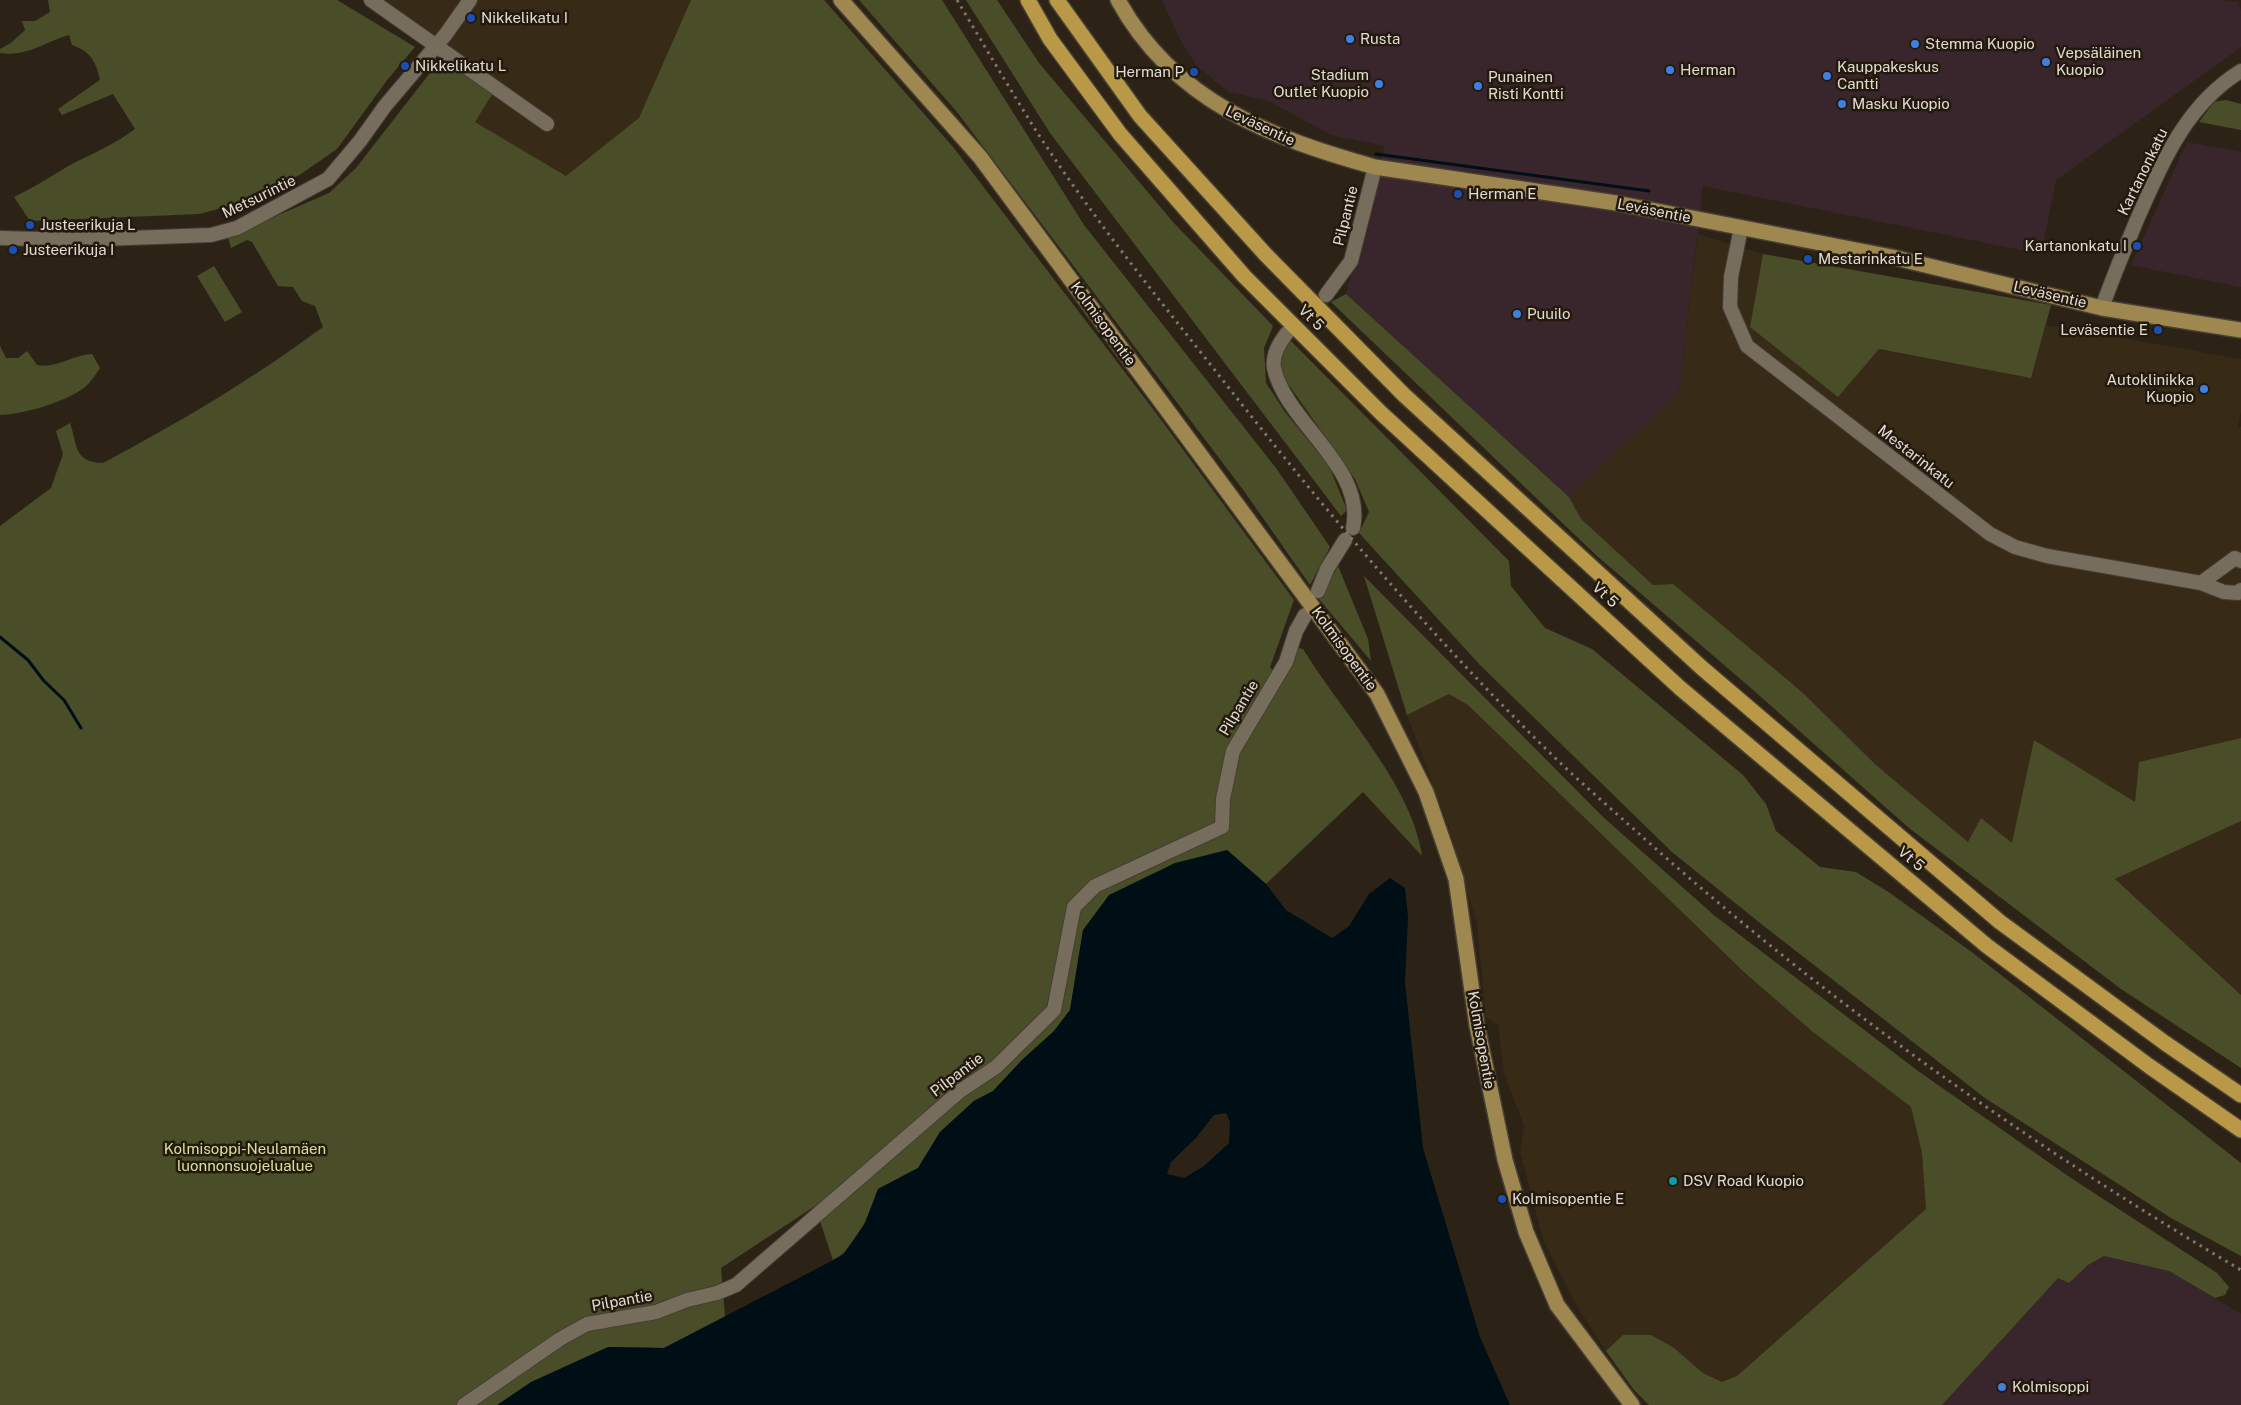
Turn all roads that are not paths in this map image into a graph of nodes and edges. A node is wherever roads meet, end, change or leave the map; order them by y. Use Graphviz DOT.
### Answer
graph roads {
  1 [pos="371,0"];
  2 [pos="470,0"];
  3 [pos="841,0"];
  4 [pos="1028,0"];
  5 [pos="1057,0"];
  6 [pos="1118,0"];
  7 [pos="436,47"];
  8 [pos="2239,75"];
  9 [pos="548,124"];
  10 [pos="1375,167"];
  11 [pos="1741,228"];
  12 [pos="0,238"];
  13 [pos="1326,295"];
  14 [pos="2102,308"];
  15 [pos="2241,330"];
  16 [pos="1287,334"];
  17 [pos="1353,528"];
  18 [pos="1345,540"];
  19 [pos="2241,561"];
  20 [pos="2201,582"];
  21 [pos="2241,590"];
  22 [pos="1318,592"];
  23 [pos="1305,615"];
  24 [pos="2149,1066"];
  25 [pos="2241,1095"];
  26 [pos="2241,1130"];
  27 [pos="2241,1136"];
  28 [pos="464,1405"];
  29 [pos="1632,1405"];
  1 -- 7 [label="street"];
  2 -- 7 [label="street, Metsurintie"];
  3 -- 29 [label="main road, Kolmisopentie"];
  4 -- 24 [label="highway, Vt 5"];
  5 -- 25 [label="highway, Vt 5"];
  6 -- 10 [label="main road, Leväsentie"];
  7 -- 9 [label="street"];
  7 -- 12 [label="street, Metsurintie"];
  8 -- 14 [label="street, Kartanonkatu"];
  10 -- 11 [label="main road, Leväsentie"];
  10 -- 13 [label="street, Pilpantie"];
  11 -- 14 [label="main road, Leväsentie"];
  11 -- 20 [label="street, Mestarinkatu"];
  14 -- 15 [label="main road, Leväsentie"];
  16 -- 17 [label="street"];
  18 -- 22 [label="street"];
  19 -- 20 [label="street"];
  20 -- 21 [label="street, Mestarinkatu"];
  23 -- 28 [label="street, Pilpantie"];
  24 -- 26 [label="highway, Vt 5"];
  24 -- 27 [label="highway"];
}
